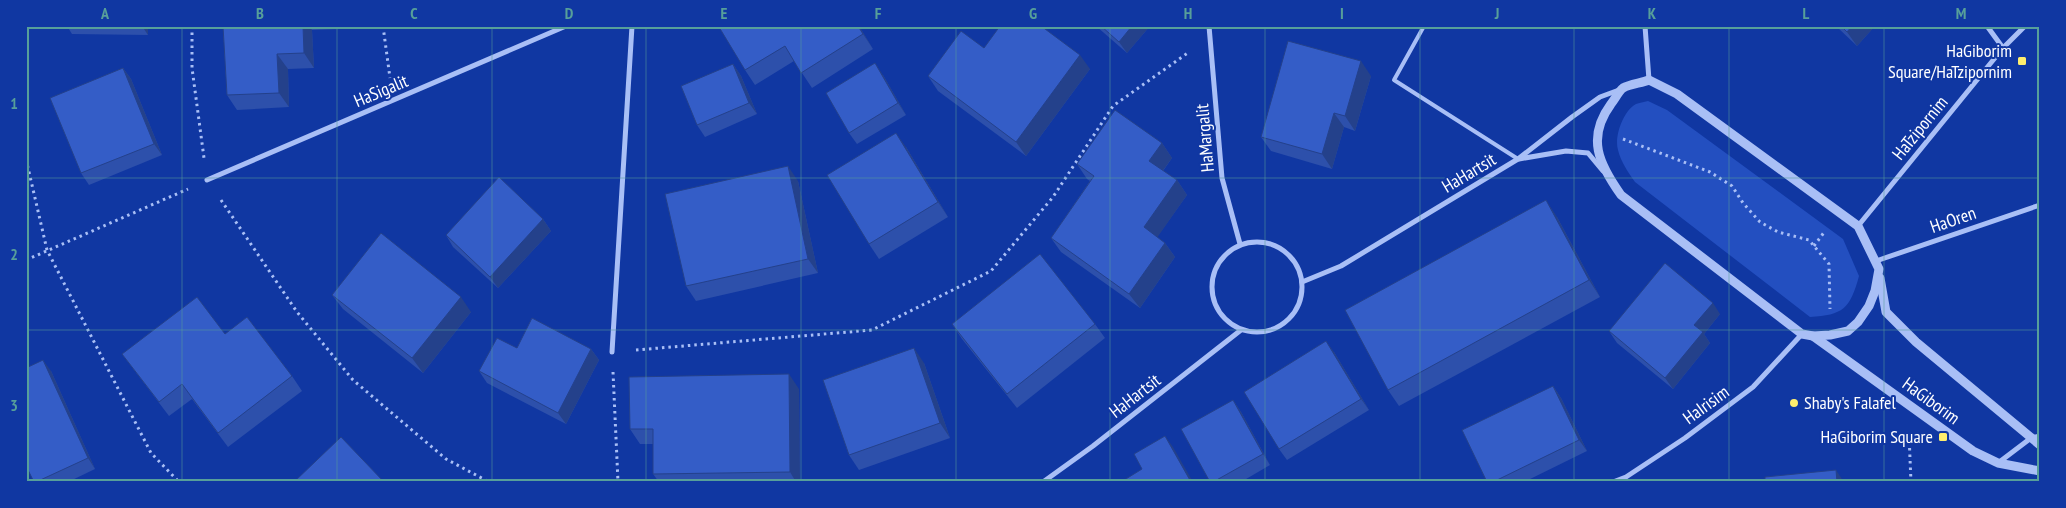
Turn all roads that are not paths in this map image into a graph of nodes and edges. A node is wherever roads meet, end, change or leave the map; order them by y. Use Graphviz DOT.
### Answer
graph roads {
  1 [pos="566,26"];
  2 [pos="632,26"];
  3 [pos="1210,26"];
  4 [pos="1424,26"];
  5 [pos="1645,26"];
  6 [pos="1987,26"];
  7 [pos="2025,26"];
  8 [pos="2003,48"];
  9 [pos="1649,80"];
  10 [pos="1623,88"];
  11 [pos="1518,159"];
  12 [pos="207,180"];
  13 [pos="1621,195"];
  14 [pos="2040,205"];
  15 [pos="1858,226"];
  16 [pos="1240,244"];
  17 [pos="1877,265"];
  18 [pos="1302,282"];
  19 [pos="1241,330"];
  20 [pos="1802,334"];
  21 [pos="1813,336"];
  22 [pos="612,352"];
  23 [pos="2035,437"];
  24 [pos="2040,445"];
  25 [pos="1998,463"];
  26 [pos="2040,471"];
  27 [pos="1044,482"];
  28 [pos="1613,482"];
  1 -- 12 [label="street, HaSigalit"];
  2 -- 22 [label="street"];
  3 -- 16 [label="street, HaMargalit"];
  4 -- 11 [label="lane"];
  5 -- 9 [label="street"];
  6 -- 8 [label="street"];
  7 -- 8 [label="street, HaTzipornim"];
  8 -- 15 [label="street, HaTzipornim"];
  9 -- 10 [label="street"];
  9 -- 15 [label="street"];
  10 -- 11 [label="street, HaHartsit"];
  10 -- 13 [label="street"];
  11 -- 13 [label="street, HaHartsit"];
  11 -- 18 [label="street, HaHartsit"];
  13 -- 20 [label="street"];
  14 -- 17 [label="street, HaOren"];
  15 -- 17 [label="street, HaGiborim"];
  16 -- 18 [label="street"];
  16 -- 19 [label="street"];
  17 -- 21 [label="street"];
  17 -- 23 [label="street, HaGiborim"];
  18 -- 19 [label="street"];
  19 -- 27 [label="street, HaHartsit"];
  20 -- 21 [label="street"];
  20 -- 28 [label="street, HaIrisim"];
  21 -- 25 [label="street, HaGiborim"];
  23 -- 24 [label="street, HaGiborim"];
  23 -- 25 [label="street"];
  25 -- 26 [label="street, HaGiborim"];
}
